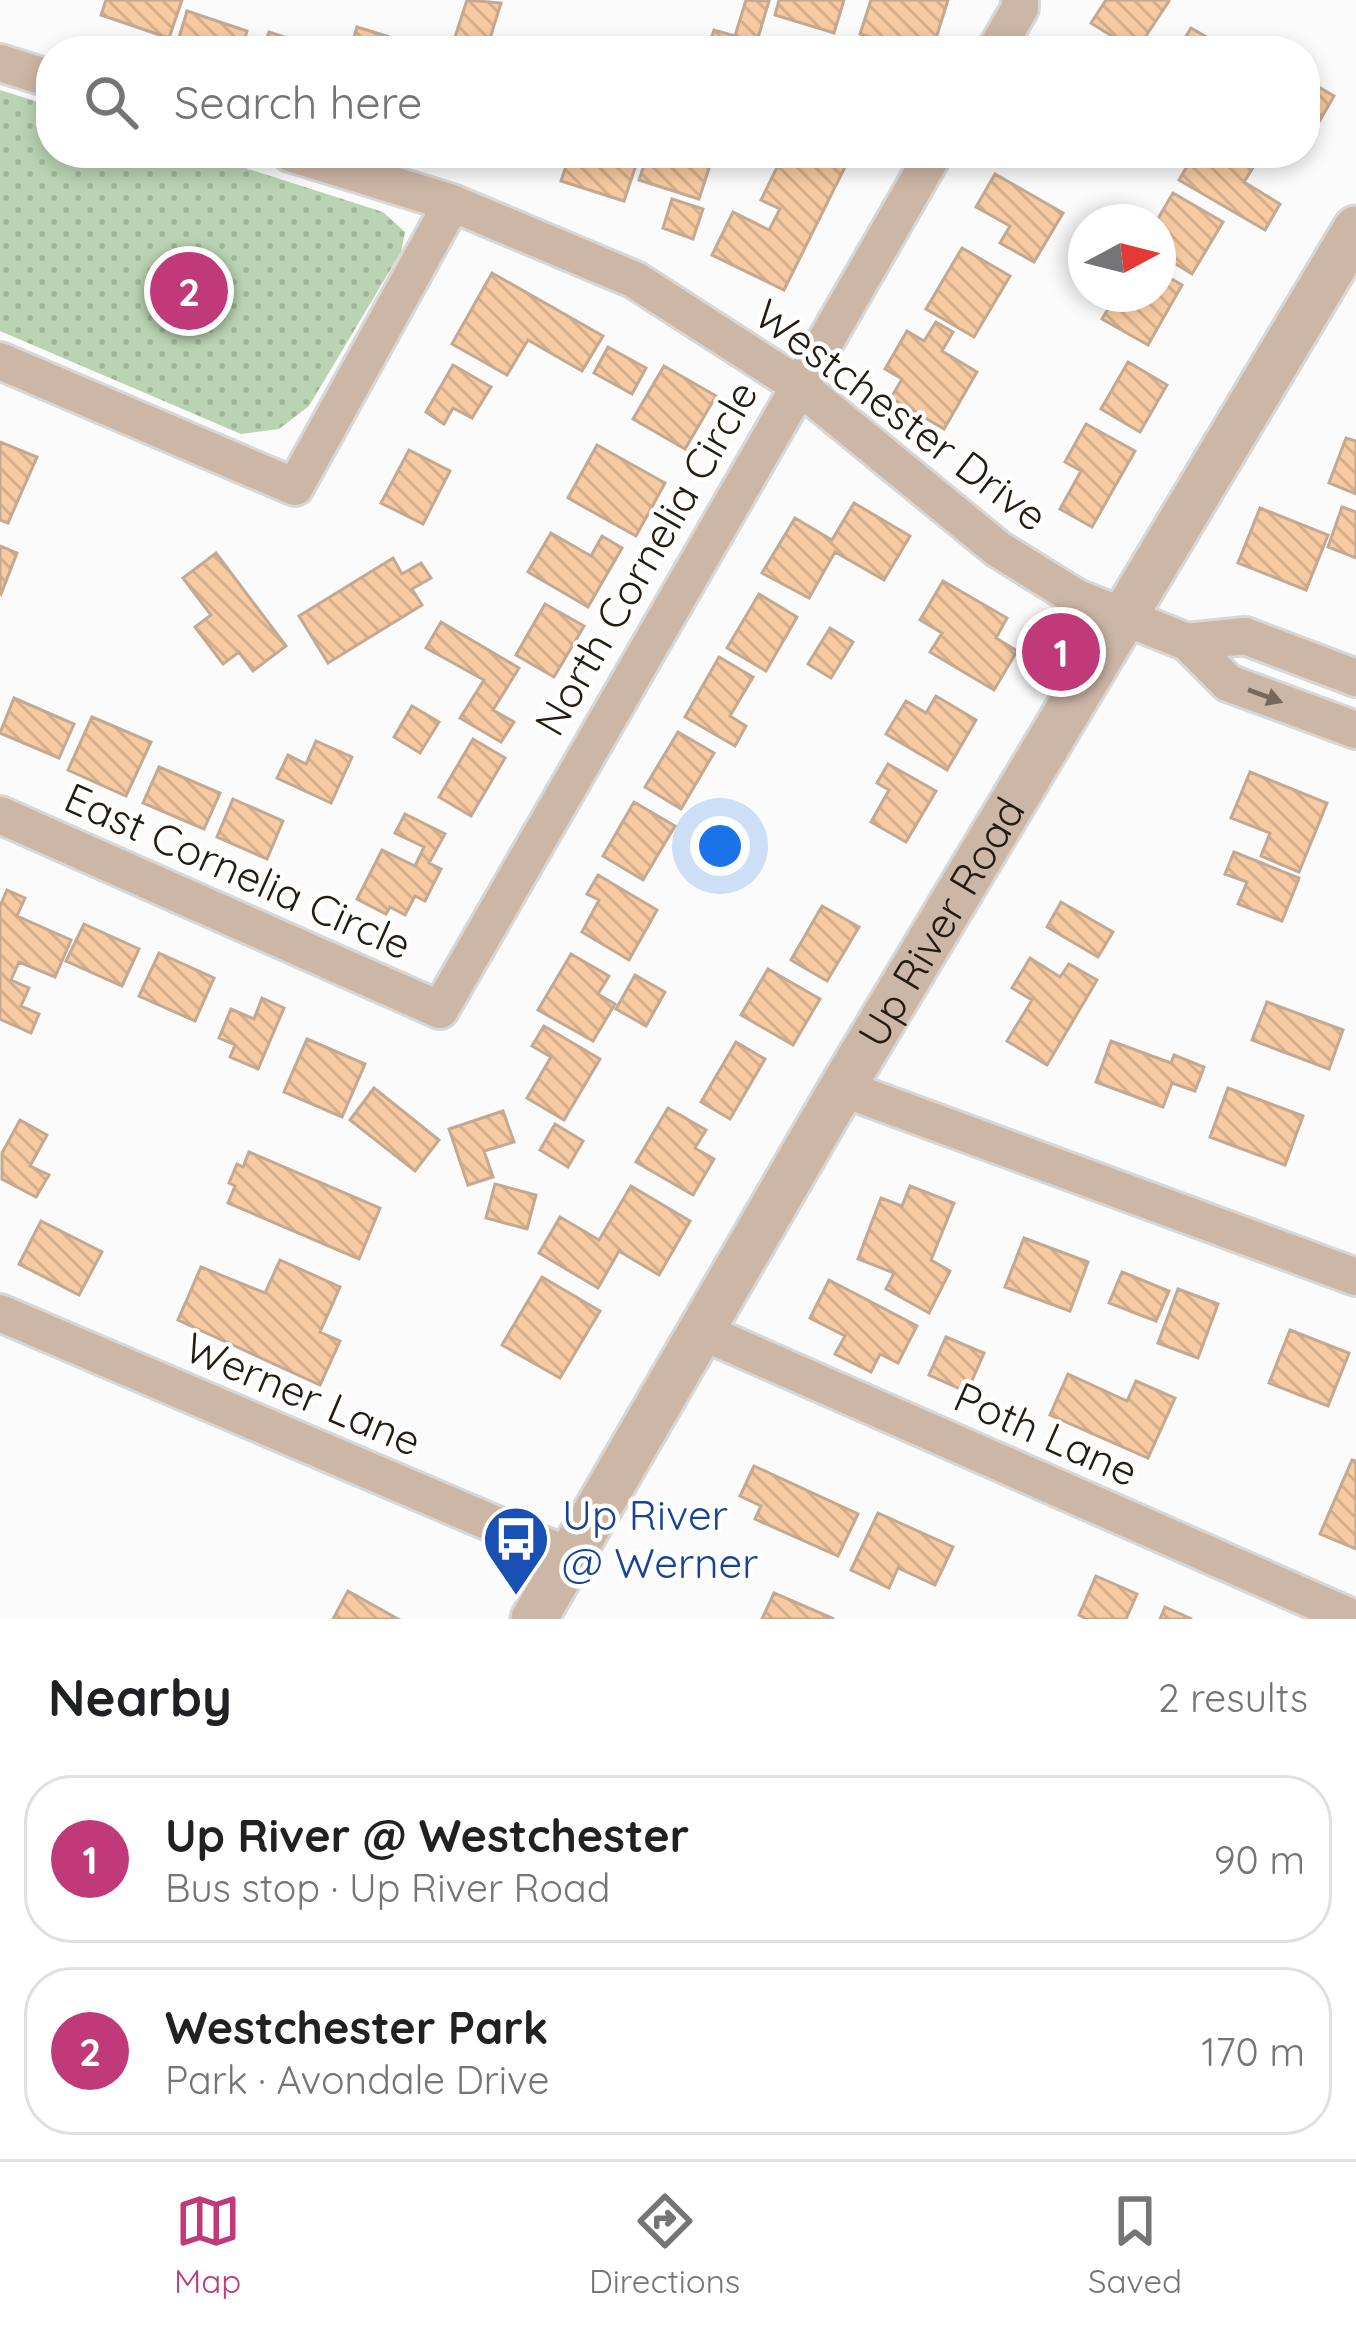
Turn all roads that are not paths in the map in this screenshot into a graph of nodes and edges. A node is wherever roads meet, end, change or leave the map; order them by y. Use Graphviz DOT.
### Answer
graph roads {
  1 [pos="1020,0"];
  2 [pos="1003,36"];
  3 [pos="0,63"];
  4 [pos="36,74"];
  5 [pos="339,168"];
  6 [pos="925,168"];
  7 [pos="452,203"];
  8 [pos="1356,229"];
  9 [pos="0,361"];
  10 [pos="798,385"];
  11 [pos="1124,619"];
  12 [pos="1186,642"];
  13 [pos="1356,678"];
  14 [pos="1356,730"];
  15 [pos="0,815"];
  16 [pos="440,1010"];
  17 [pos="842,1088"];
  18 [pos="1356,1277"];
  19 [pos="0,1313"];
  20 [pos="701,1331"];
  21 [pos="571,1557"];
  22 [pos="535,1619"];
  23 [pos="1354,1619"];
  1 -- 2 [label="street"];
  3 -- 4 [label="street"];
  5 -- 7 [label="street, Westchester Drive"];
  6 -- 10 [label="street, North Cornelia Circle"];
  7 -- 9 [label="street"];
  7 -- 10 [label="street, Westchester Drive"];
  8 -- 11 [label="street, Up River Road"];
  10 -- 11 [label="street, Westchester Drive"];
  10 -- 16 [label="street, North Cornelia Circle"];
  11 -- 12 [label="street, Westchester Drive"];
  11 -- 17 [label="street, Up River Road"];
  12 -- 13 [label="street"];
  12 -- 14 [label="street, one-way"];
  15 -- 16 [label="street, East Cornelia Circle"];
  17 -- 18 [label="street"];
  17 -- 20 [label="street, Up River Road"];
  19 -- 21 [label="street, Werner Lane"];
  20 -- 21 [label="street, Up River Road"];
  20 -- 23 [label="street, Poth Lane"];
  21 -- 22 [label="street, Up River Road"];
}
